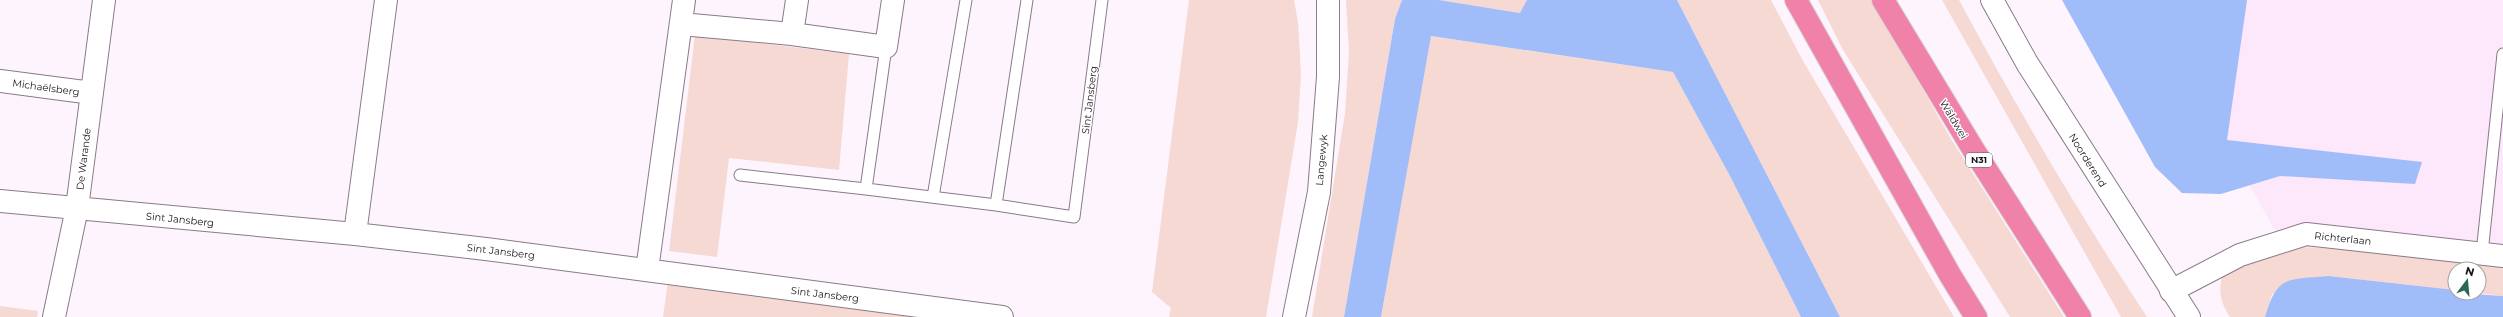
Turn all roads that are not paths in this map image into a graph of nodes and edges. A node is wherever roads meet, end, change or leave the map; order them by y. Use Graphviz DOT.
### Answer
graph roads {
  1 [pos="104,0"];
  2 [pos="386,0"];
  3 [pos="684,0"];
  4 [pos="797,0"];
  5 [pos="892,0"];
  6 [pos="966,0"];
  7 [pos="1027,0"];
  8 [pos="1102,0"];
  9 [pos="1328,0"];
  10 [pos="1796,0"];
  11 [pos="1883,0"];
  12 [pos="1992,0"];
  13 [pos="681,24"];
  14 [pos="792,34"];
  15 [pos="886,47"];
  16 [pos="2503,54"];
  17 [pos="0,81"];
  18 [pos="92,93"];
  19 [pos="740,175"];
  20 [pos="866,189"];
  21 [pos="933,197"];
  22 [pos="0,202"];
  23 [pos="996,205"];
  24 [pos="77,208"];
  25 [pos="355,234"];
  26 [pos="2492,255"];
  27 [pos="647,270"];
  28 [pos="2171,291"];
  29 [pos="54,317"];
  30 [pos="1005,317"];
  31 [pos="1294,317"];
  32 [pos="1976,317"];
  33 [pos="2080,317"];
  34 [pos="2189,317"];
  1 -- 18 [label="street, De Warande"];
  2 -- 25 [label="street"];
  3 -- 13 [label="street"];
  4 -- 14 [label="street"];
  5 -- 15 [label="street"];
  6 -- 21 [label="lane"];
  7 -- 23 [label="lane"];
  8 -- 23 [label="lane, Sint Jansberg"];
  9 -- 31 [label="street, Langewyk"];
  10 -- 32 [label="highway"];
  11 -- 33 [label="highway, Wâldwei / N31"];
  12 -- 28 [label="street, Noorderend"];
  13 -- 14 [label="street"];
  13 -- 27 [label="street"];
  14 -- 15 [label="street"];
  15 -- 20 [label="lane"];
  16 -- 26 [label="lane"];
  17 -- 18 [label="street, Michaëlsberg"];
  18 -- 24 [label="street, De Warande"];
  19 -- 20 [label="lane, Sint Jansberg"];
  20 -- 21 [label="lane, Sint Jansberg"];
  21 -- 23 [label="lane, Sint Jansberg"];
  22 -- 24 [label="street"];
  24 -- 25 [label="street, Sint Jansberg"];
  24 -- 29 [label="street, De Warande"];
  25 -- 27 [label="street, Sint Jansberg"];
  26 -- 28 [label="street, Richterlaan"];
  27 -- 30 [label="street, Sint Jansberg"];
  28 -- 34 [label="street, Noorderend"];
}
